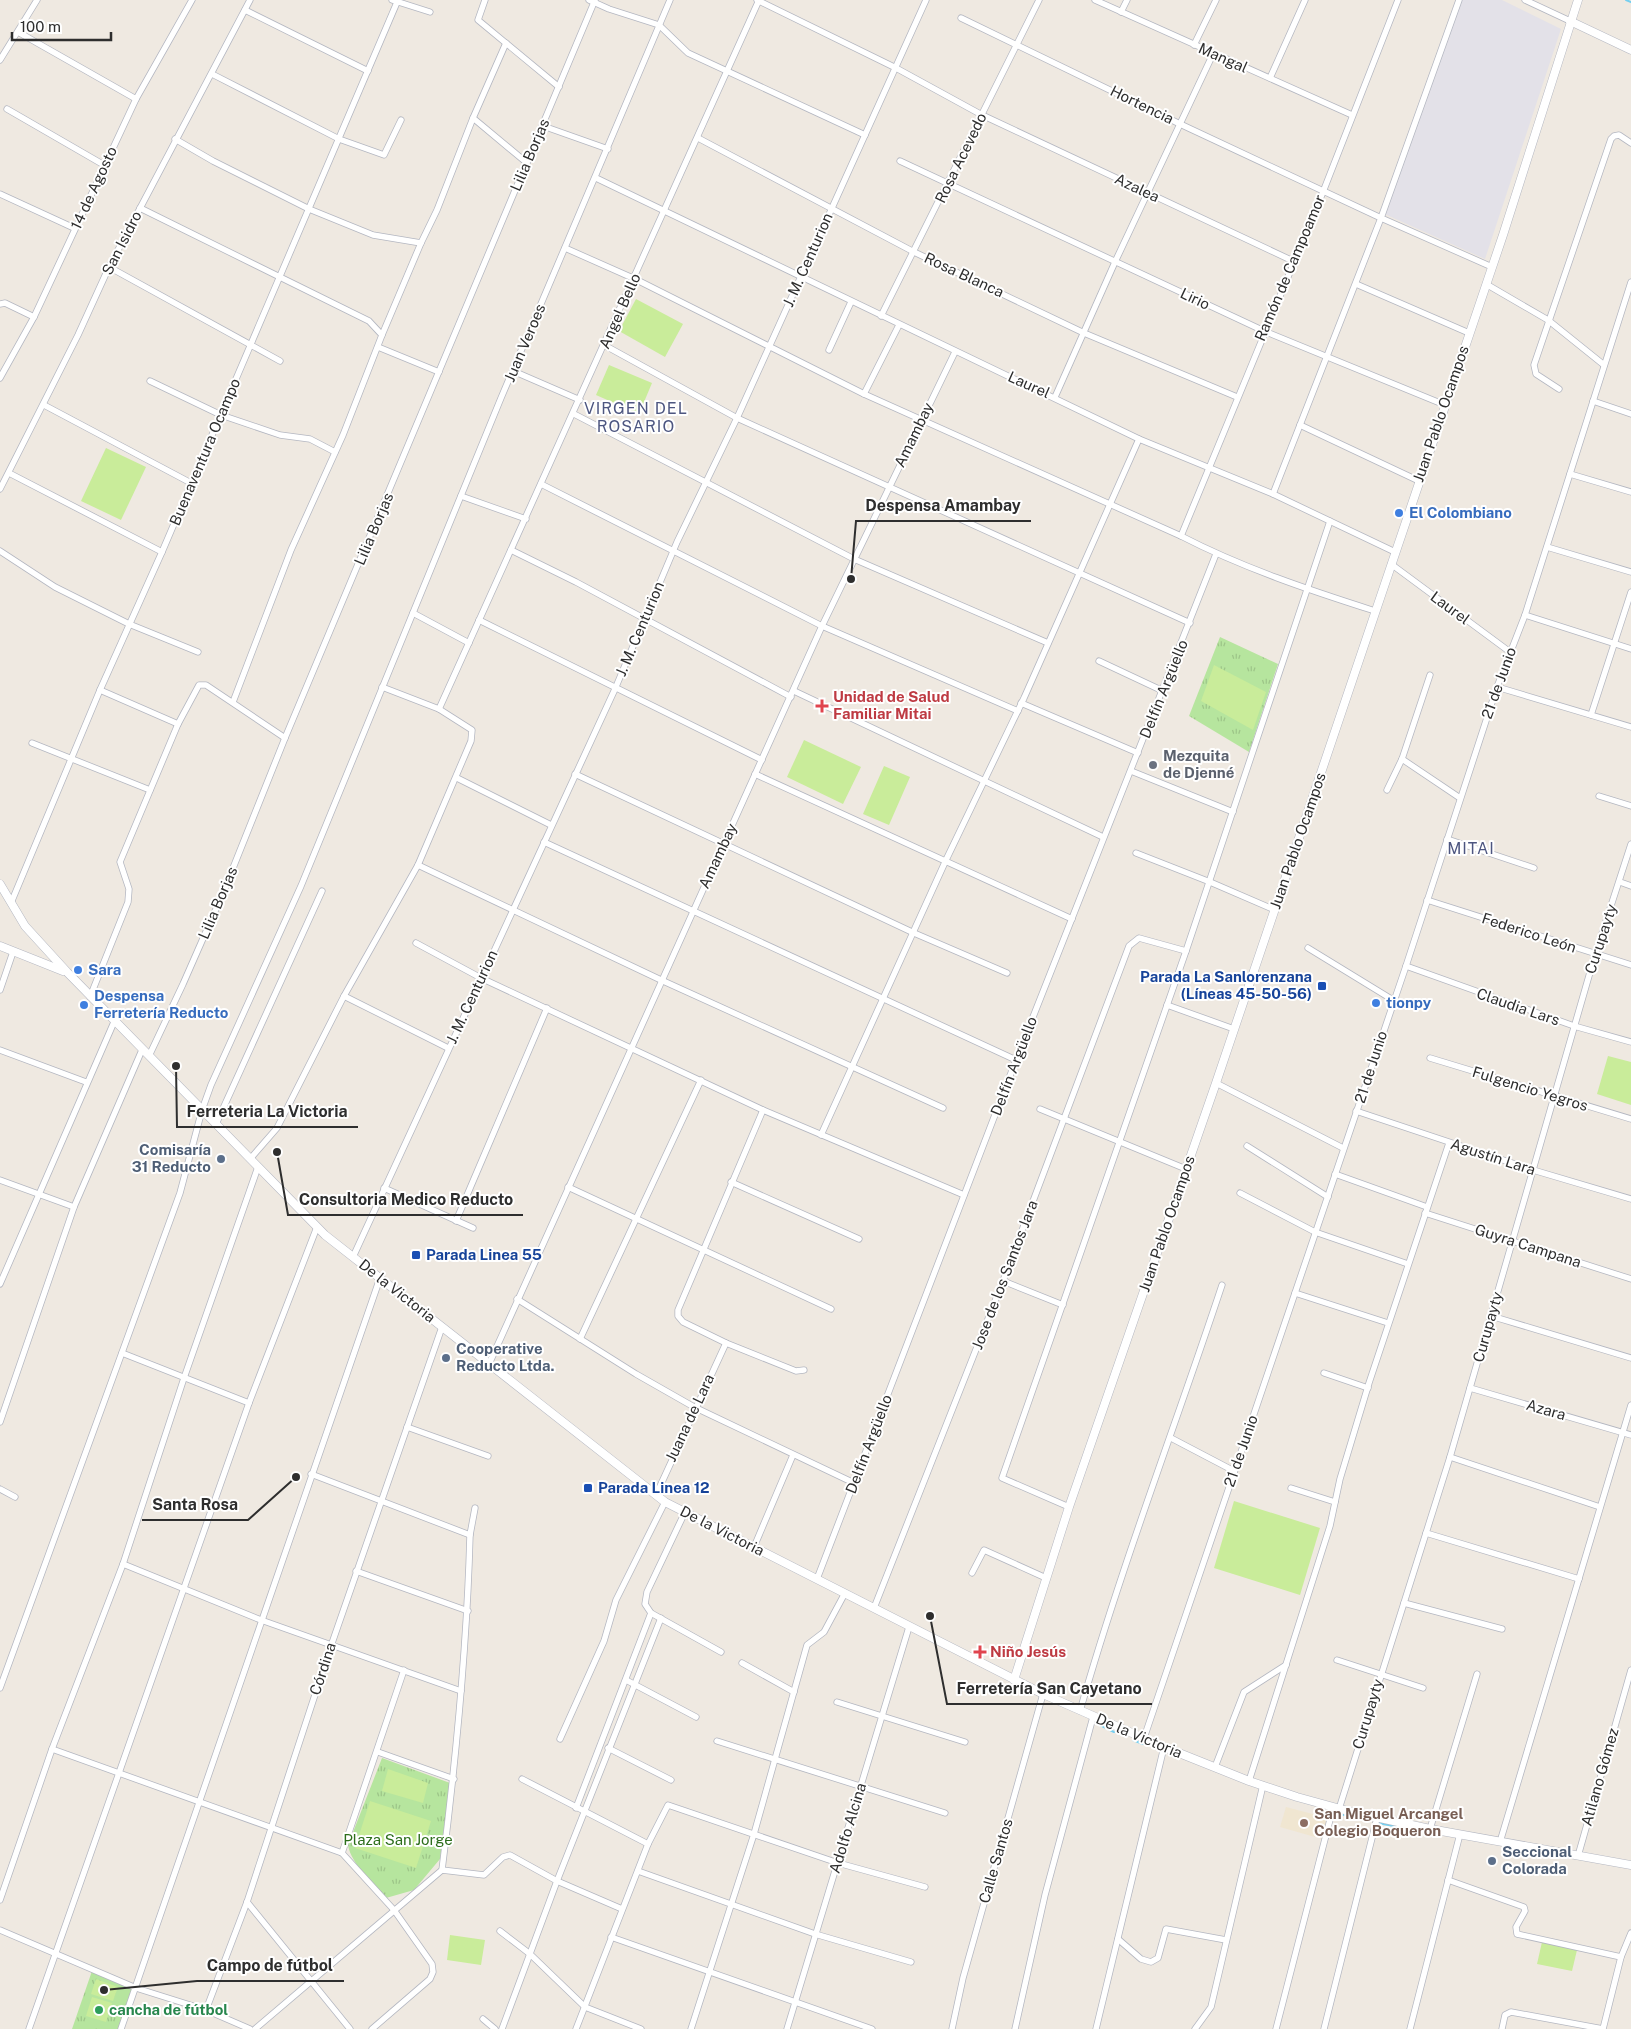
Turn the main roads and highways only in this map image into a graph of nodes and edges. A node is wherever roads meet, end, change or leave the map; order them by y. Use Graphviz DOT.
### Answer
graph roads {
  1 [pos="1578,0"];
  2 [pos="1570,21"];
  3 [pos="1631,50"];
  4 [pos="0,884"];
  5 [pos="0,946"];
  6 [pos="51,955"];
  7 [pos="46,964"];
  8 [pos="66,972"];
  9 [pos="1014,1680"];
  10 [pos="1631,1865"];
  1 -- 2 [label="main road, Juan Pablo Ocampos"];
  2 -- 3 [label="main road"];
  2 -- 9 [label="main road, Juan Pablo Ocampos"];
  4 -- 6 [label="main road, De la Victoria"];
  5 -- 7 [label="main road"];
  6 -- 7 [label="main road"];
  6 -- 8 [label="main road, De la Victoria"];
  7 -- 8 [label="main road"];
  8 -- 9 [label="main road, De la Victoria"];
  9 -- 10 [label="main road, De la Victoria"];
}
